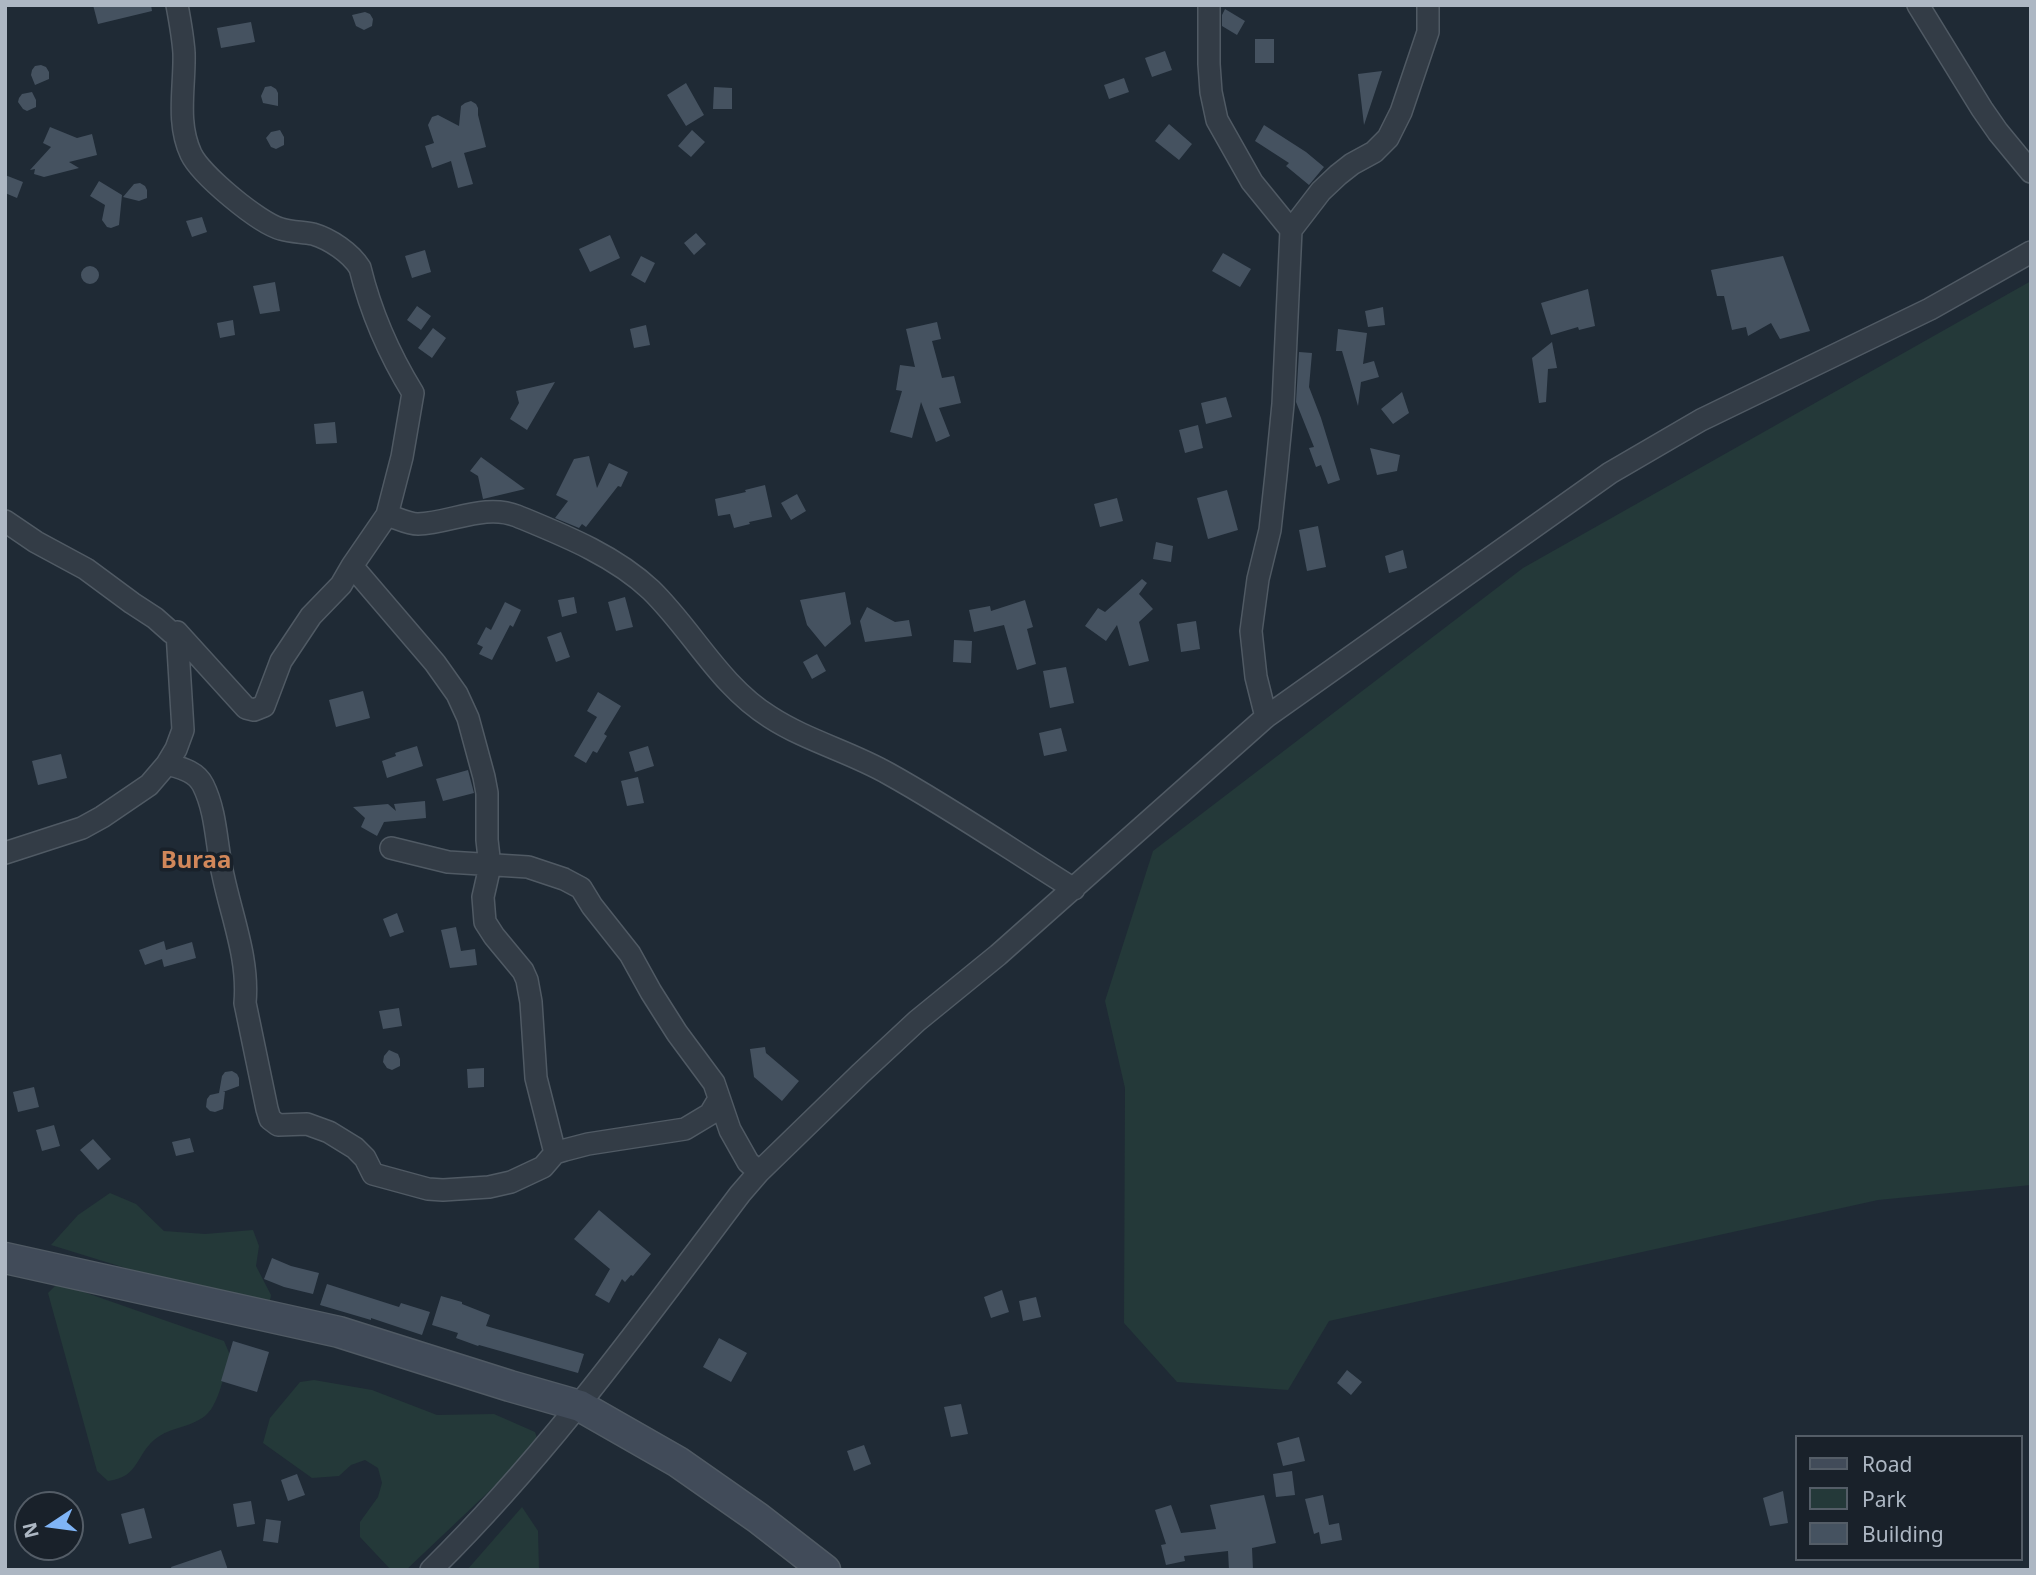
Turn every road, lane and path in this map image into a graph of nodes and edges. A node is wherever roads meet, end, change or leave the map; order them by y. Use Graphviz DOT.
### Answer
graph roads {
  1 [pos="177,5"];
  2 [pos="1209,5"];
  3 [pos="1428,5"];
  4 [pos="1919,5"];
  5 [pos="2031,172"];
  6 [pos="1291,230"];
  7 [pos="2031,252"];
  8 [pos="387,515"];
  9 [pos="5,522"];
  10 [pos="352,566"];
  11 [pos="177,632"];
  12 [pos="1266,717"];
  13 [pos="167,764"];
  14 [pos="391,848"];
  15 [pos="5,853"];
  16 [pos="490,866"];
  17 [pos="1074,889"];
  18 [pos="719,1099"];
  19 [pos="555,1153"];
  20 [pos="759,1172"];
  21 [pos="5,1258"];
  22 [pos="580,1406"];
  23 [pos="431,1570"];
  24 [pos="825,1570"];
  1 -- 8 [label="street"];
  2 -- 6 [label="street"];
  3 -- 6 [label="street"];
  4 -- 5 [label="street"];
  6 -- 12 [label="street"];
  7 -- 12 [label="street"];
  8 -- 10 [label="street"];
  8 -- 17 [label="street"];
  9 -- 11 [label="street"];
  10 -- 11 [label="street"];
  10 -- 16 [label="street"];
  11 -- 13 [label="street"];
  12 -- 17 [label="street"];
  13 -- 15 [label="street"];
  13 -- 19 [label="street"];
  14 -- 16 [label="street"];
  16 -- 18 [label="street"];
  16 -- 19 [label="street"];
  17 -- 20 [label="street"];
  18 -- 19 [label="street"];
  18 -- 20 [label="street"];
  20 -- 22 [label="street"];
  21 -- 22 [label="street"];
  22 -- 23 [label="street"];
  22 -- 24 [label="street"];
}
